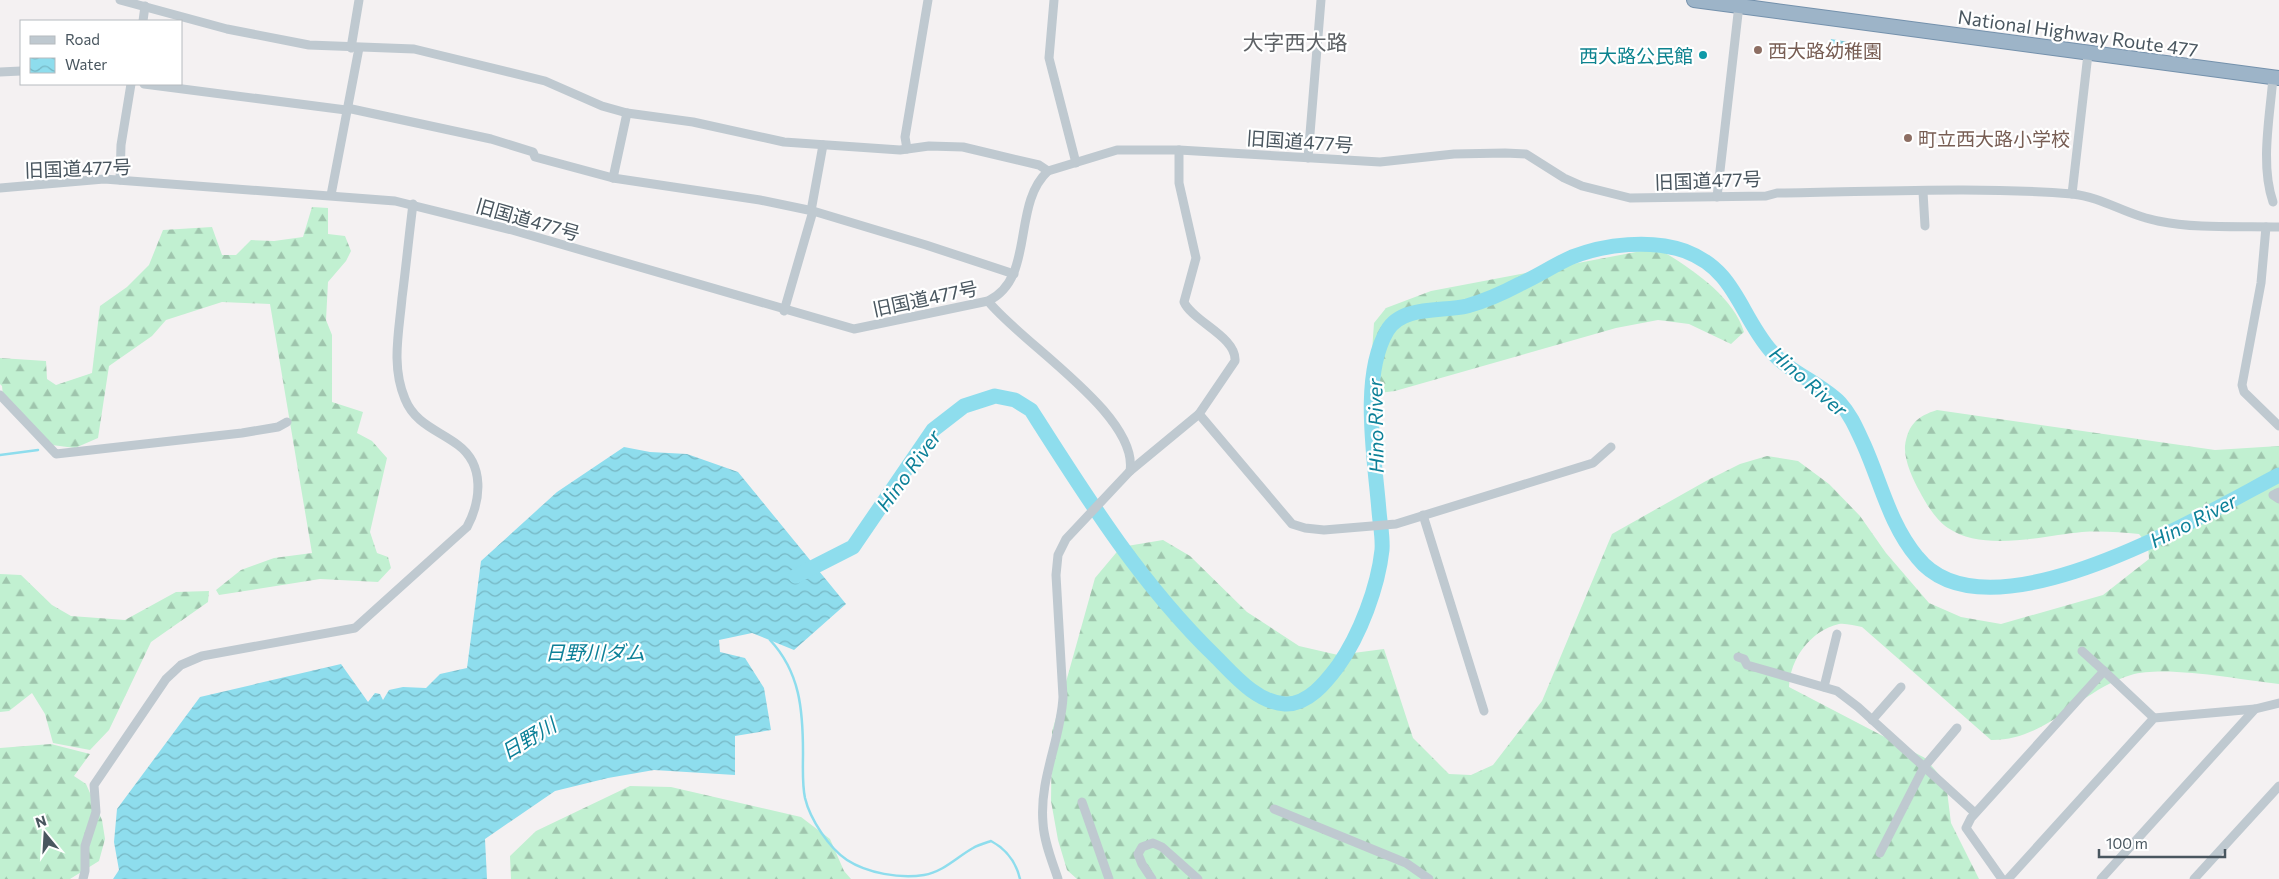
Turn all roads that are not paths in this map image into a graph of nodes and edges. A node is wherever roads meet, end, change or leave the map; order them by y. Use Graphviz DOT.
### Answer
graph roads {
  1 [pos="120,0"];
  2 [pos="359,0"];
  3 [pos="928,0"];
  4 [pos="1054,0"];
  5 [pos="1321,0"];
  6 [pos="1694,0"];
  7 [pos="1740,5"];
  8 [pos="145,6"];
  9 [pos="143,20"];
  10 [pos="355,48"];
  11 [pos="2088,54"];
  12 [pos="20,71"];
  13 [pos="0,72"];
  14 [pos="2276,78"];
  15 [pos="131,85"];
  16 [pos="152,85"];
  17 [pos="347,109"];
  18 [pos="627,113"];
  19 [pos="823,145"];
  20 [pos="907,149"];
  21 [pos="1179,150"];
  22 [pos="1308,158"];
  23 [pos="1076,163"];
  24 [pos="1048,171"];
  25 [pos="613,178"];
  26 [pos="120,180"];
  27 [pos="0,188"];
  28 [pos="1924,192"];
  29 [pos="2072,194"];
  30 [pos="331,195"];
  31 [pos="1717,196"];
  32 [pos="2273,202"];
  33 [pos="413,204"];
  34 [pos="812,211"];
  35 [pos="1924,226"];
  36 [pos="2266,226"];
  37 [pos="2279,227"];
  38 [pos="1014,274"];
  39 [pos="988,301"];
  40 [pos="784,311"];
  41 [pos="0,395"];
  42 [pos="1199,414"];
  43 [pos="287,422"];
  44 [pos="2279,426"];
  45 [pos="1611,447"];
  46 [pos="1130,471"];
  47 [pos="2279,492"];
  48 [pos="2279,499"];
  49 [pos="1423,515"];
  50 [pos="1837,634"];
  51 [pos="2082,651"];
  52 [pos="1738,657"];
  53 [pos="2104,671"];
  54 [pos="1824,687"];
  55 [pos="1901,687"];
  56 [pos="2279,703"];
  57 [pos="2255,709"];
  58 [pos="1484,711"];
  59 [pos="2154,718"];
  60 [pos="1872,720"];
  61 [pos="1957,728"];
  62 [pos="1924,767"];
  63 [pos="2279,786"];
  64 [pos="1082,802"];
  65 [pos="1274,809"];
  66 [pos="1975,814"];
  67 [pos="1880,853"];
  68 [pos="1417,875"];
  69 [pos="83,879"];
  70 [pos="1058,879"];
  71 [pos="1109,879"];
  72 [pos="1152,879"];
  73 [pos="1198,879"];
  74 [pos="1429,879"];
  75 [pos="2002,879"];
  76 [pos="2008,879"];
  77 [pos="2101,879"];
  78 [pos="2194,879"];
  1 -- 8 [label="street"];
  2 -- 10 [label="street"];
  3 -- 20 [label="street"];
  4 -- 23 [label="street"];
  5 -- 22 [label="street"];
  6 -- 7 [label="highway, National Highway Route 477"];
  7 -- 11 [label="highway, National Highway Route 477"];
  7 -- 31 [label="street"];
  8 -- 9 [label="street"];
  8 -- 10 [label="street"];
  10 -- 17 [label="street"];
  10 -- 18 [label="street"];
  11 -- 14 [label="highway, National Highway Route 477"];
  11 -- 29 [label="street"];
  12 -- 13 [label="street"];
  14 -- 32 [label="street"];
  15 -- 26 [label="street"];
  16 -- 17 [label="street"];
  17 -- 25 [label="street"];
  17 -- 30 [label="street"];
  18 -- 19 [label="street"];
  18 -- 25 [label="street"];
  19 -- 20 [label="street"];
  19 -- 34 [label="street"];
  20 -- 24 [label="street"];
  21 -- 22 [label="street, 旧国道477号"];
  21 -- 23 [label="street, 旧国道477号"];
  21 -- 42 [label="street"];
  22 -- 31 [label="street, 旧国道477号"];
  23 -- 24 [label="street, 旧国道477号"];
  24 -- 38 [label="street, 旧国道477号"];
  25 -- 34 [label="street"];
  26 -- 27 [label="street, 旧国道477号"];
  26 -- 30 [label="street, 旧国道477号"];
  28 -- 29 [label="street, 旧国道477号"];
  28 -- 31 [label="street, 旧国道477号"];
  28 -- 35 [label="street"];
  29 -- 36 [label="street, 旧国道477号"];
  30 -- 33 [label="street, 旧国道477号"];
  33 -- 40 [label="street, 旧国道477号"];
  33 -- 69 [label="street"];
  34 -- 38 [label="street"];
  34 -- 40 [label="street"];
  36 -- 37 [label="street, 旧国道477号"];
  36 -- 44 [label="street"];
  38 -- 39 [label="street, 旧国道477号"];
  39 -- 40 [label="street, 旧国道477号"];
  39 -- 46 [label="street"];
  41 -- 43 [label="street"];
  42 -- 46 [label="street"];
  42 -- 49 [label="street"];
  45 -- 49 [label="street"];
  46 -- 70 [label="street"];
  47 -- 48 [label="street"];
  49 -- 58 [label="street"];
  50 -- 54 [label="street"];
  51 -- 53 [label="street"];
  52 -- 54 [label="street"];
  53 -- 59 [label="street"];
  53 -- 66 [label="street"];
  54 -- 60 [label="street"];
  55 -- 60 [label="street"];
  56 -- 57 [label="street"];
  57 -- 59 [label="street"];
  57 -- 77 [label="street"];
  59 -- 76 [label="street"];
  60 -- 62 [label="street"];
  61 -- 62 [label="street"];
  62 -- 66 [label="street"];
  62 -- 67 [label="street"];
  63 -- 78 [label="street"];
  64 -- 71 [label="street"];
  65 -- 68 [label="street"];
  66 -- 75 [label="street"];
  68 -- 74 [label="street"];
  72 -- 73 [label="street"];
}
